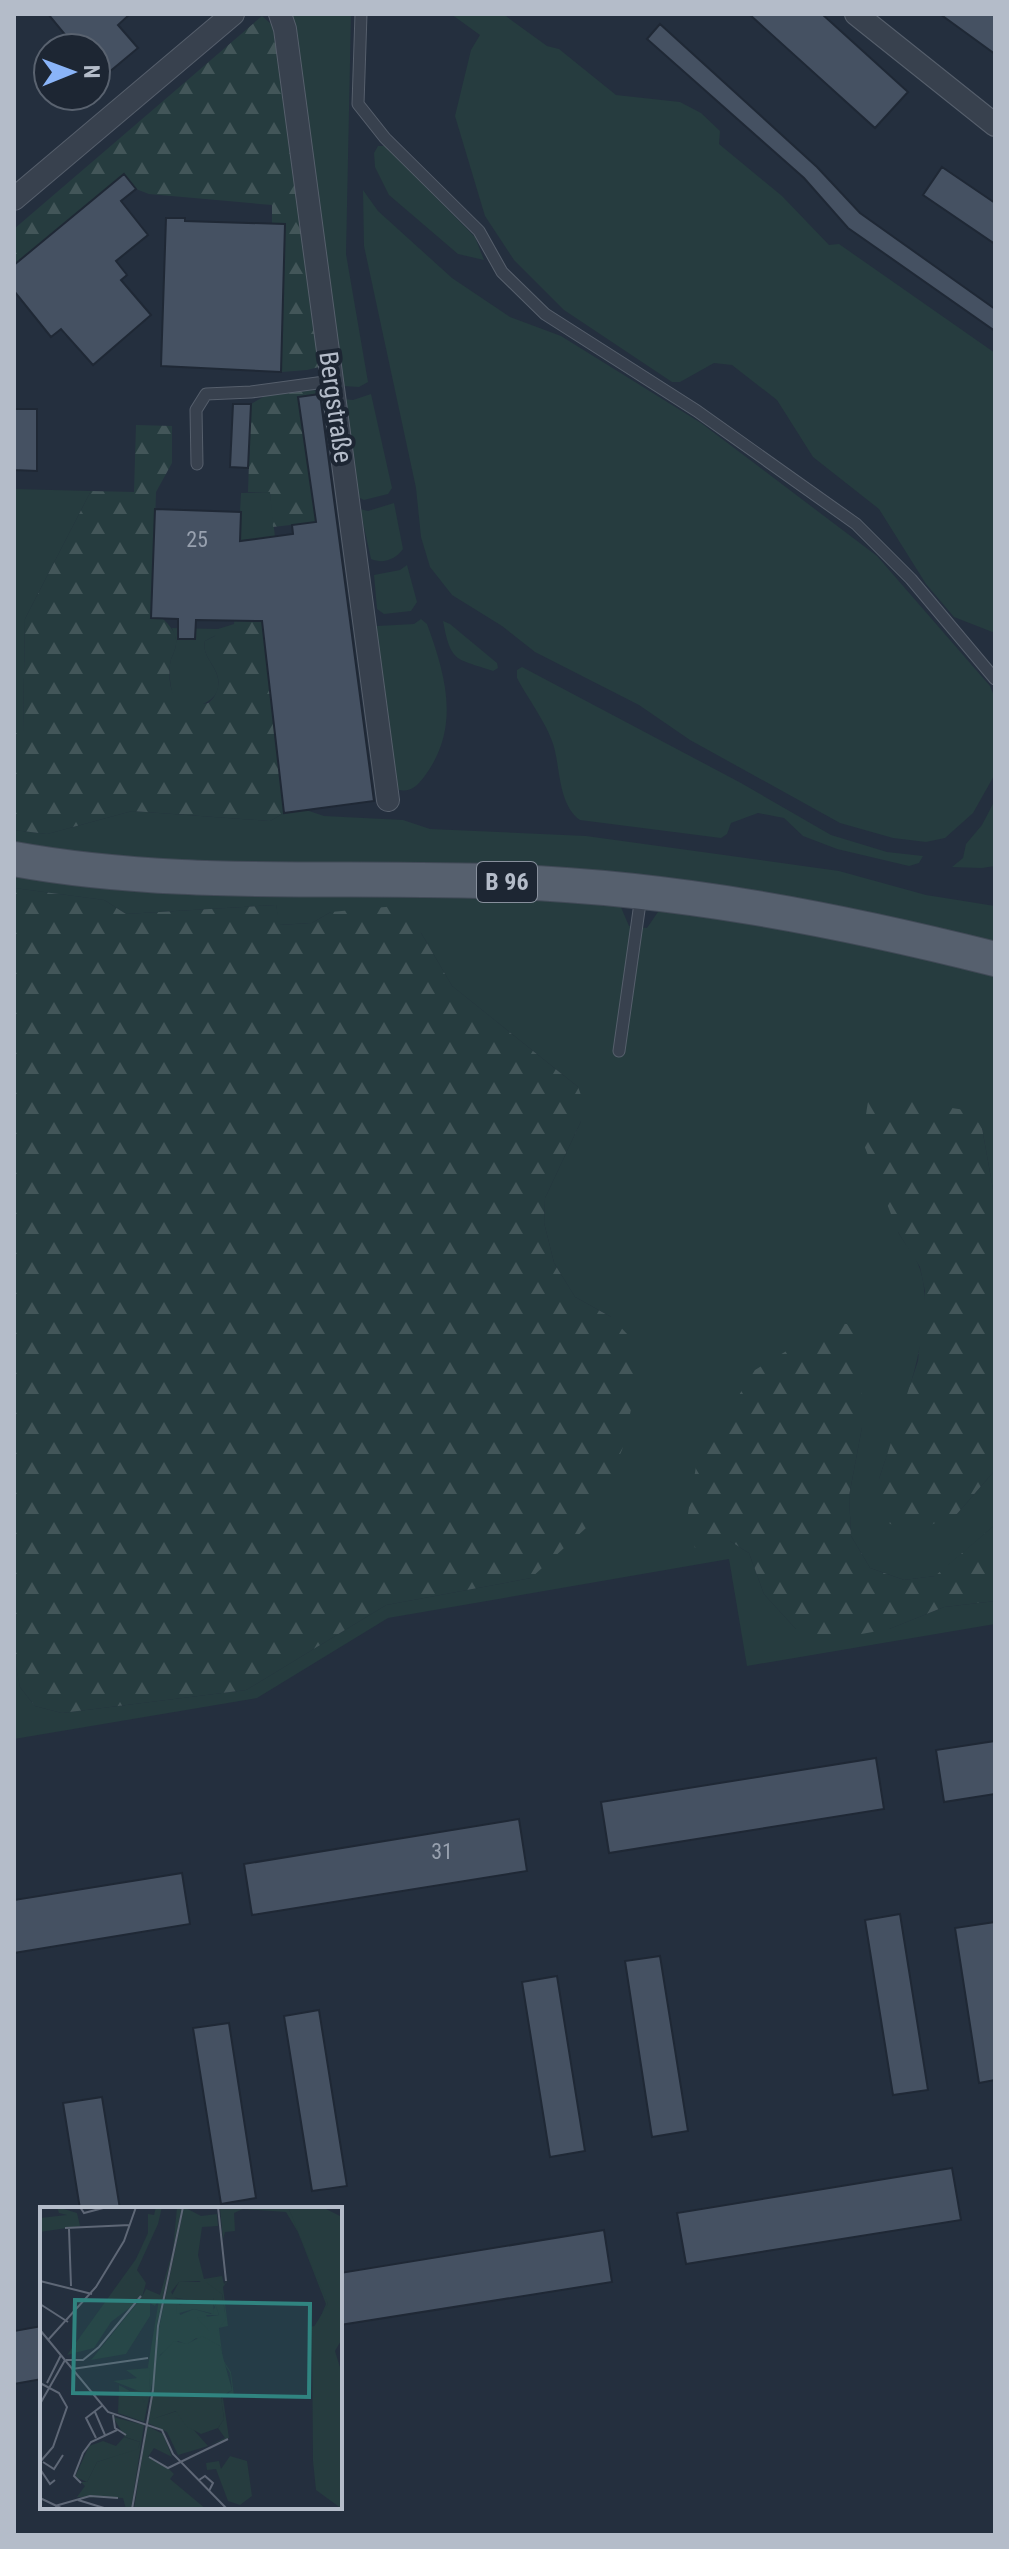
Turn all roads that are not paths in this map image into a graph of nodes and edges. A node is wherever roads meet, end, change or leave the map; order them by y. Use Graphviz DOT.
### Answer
graph roads {
  1 [pos="233,14"];
  2 [pos="280,14"];
  3 [pos="361,14"];
  4 [pos="856,14"];
  5 [pos="995,125"];
  6 [pos="14,199"];
  7 [pos="332,381"];
  8 [pos="197,464"];
  9 [pos="995,679"];
  10 [pos="388,800"];
  11 [pos="14,859"];
  12 [pos="642,891"];
  13 [pos="995,959"];
  14 [pos="619,1051"];
  1 -- 6 [label="street"];
  2 -- 7 [label="street, Bergstraße"];
  3 -- 9 [label="lane"];
  4 -- 5 [label="street"];
  7 -- 8 [label="lane"];
  7 -- 10 [label="street, Bergstraße"];
  11 -- 12 [label="main road, B 96"];
  12 -- 13 [label="main road, B 96"];
  12 -- 14 [label="lane"];
}
